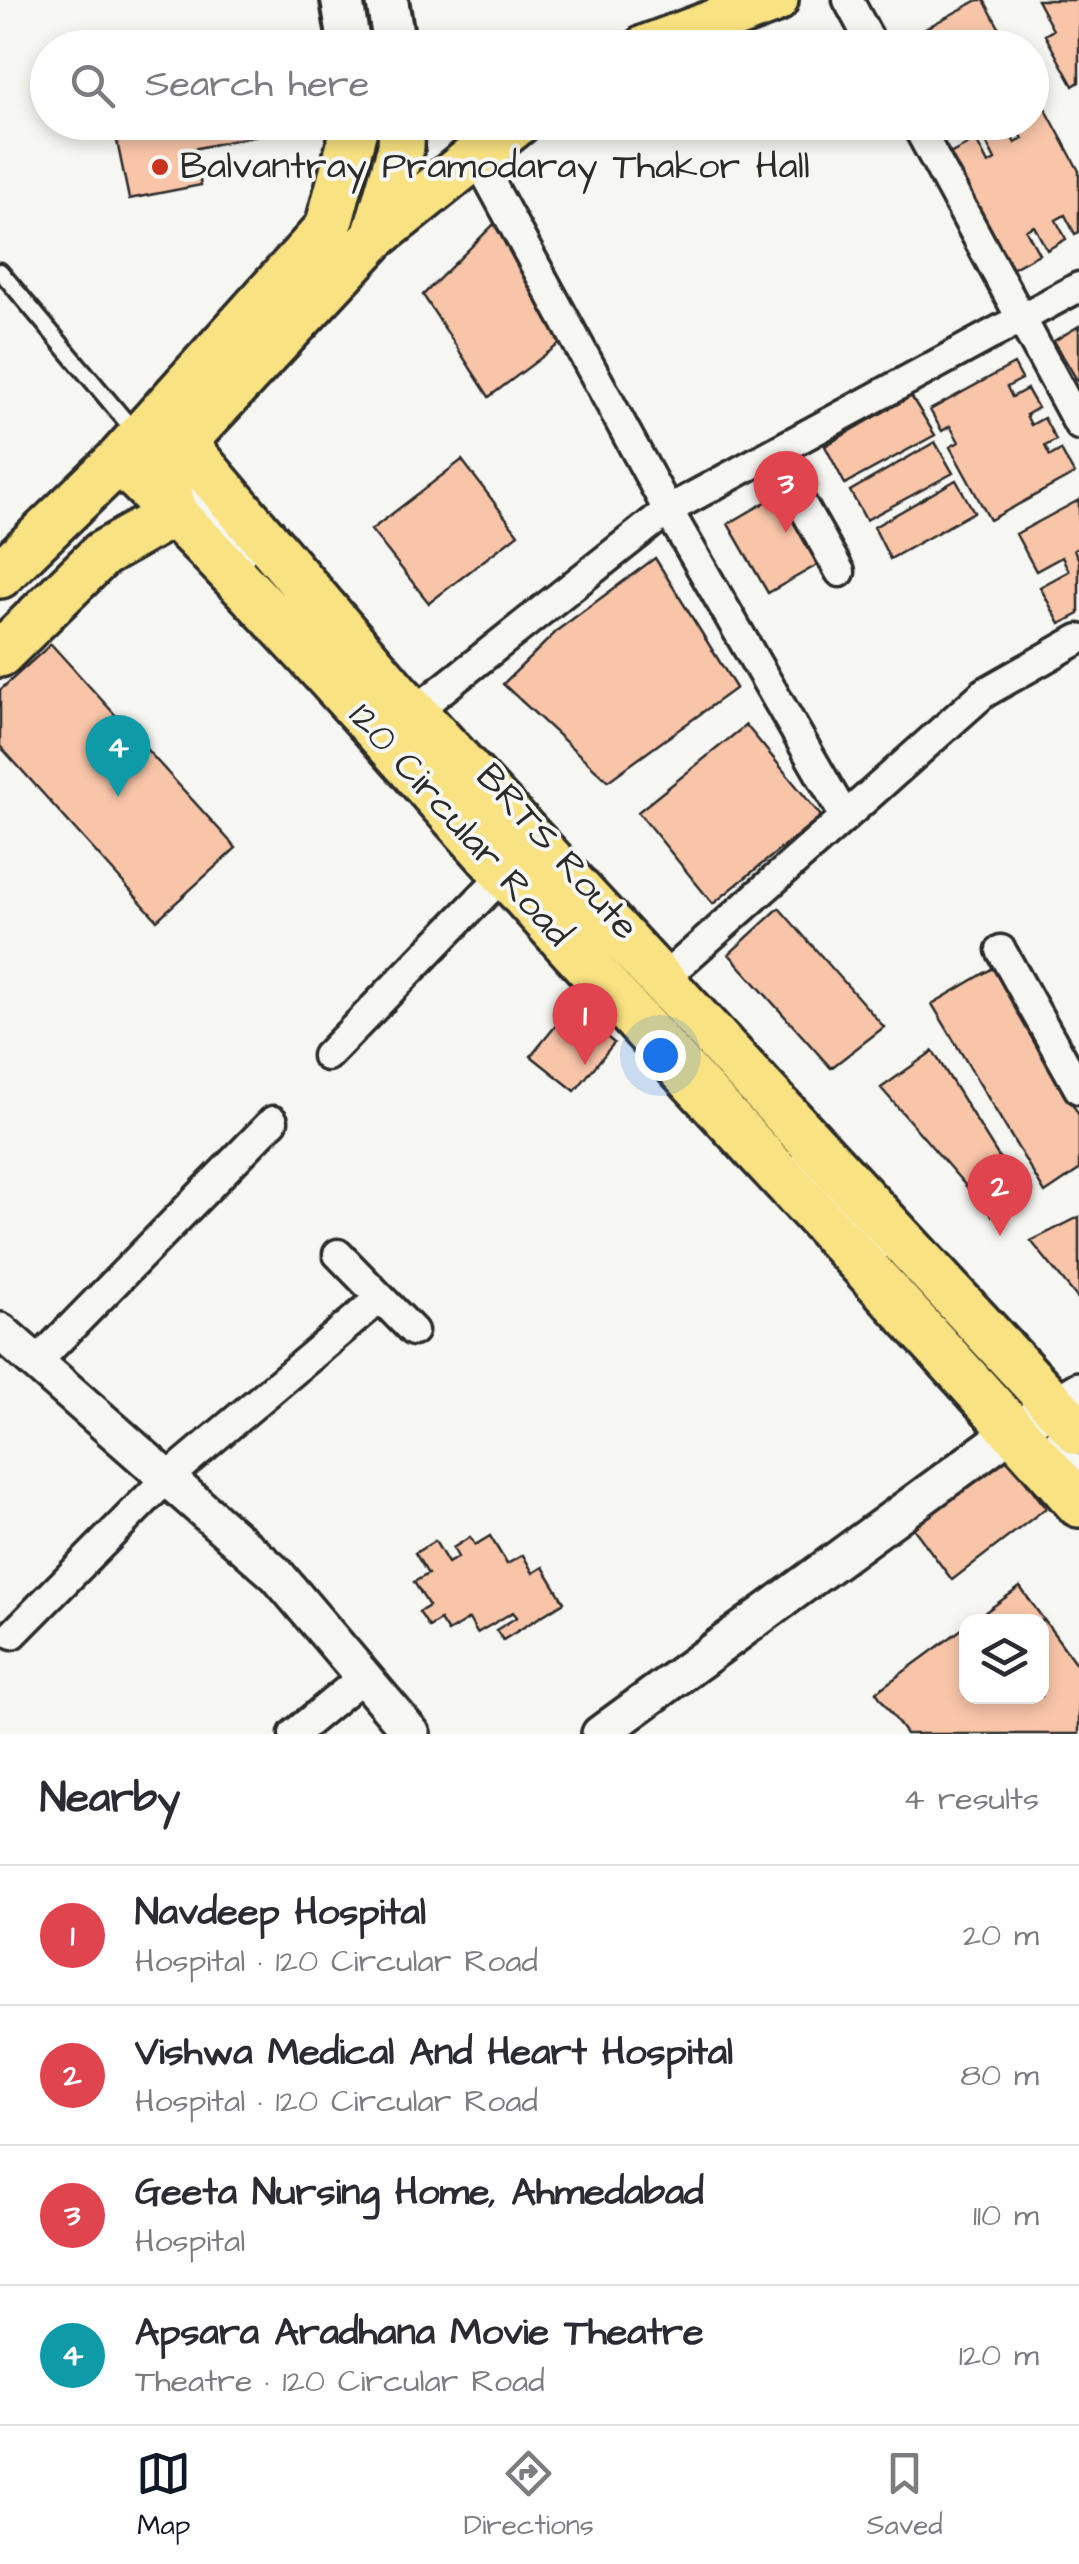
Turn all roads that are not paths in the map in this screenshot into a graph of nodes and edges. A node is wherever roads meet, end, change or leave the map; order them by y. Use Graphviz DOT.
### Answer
graph roads {
  1 [pos="342,0"];
  2 [pos="386,0"];
  3 [pos="775,0"];
  4 [pos="848,0"];
  5 [pos="695,13"];
  6 [pos="347,30"];
  7 [pos="392,30"];
  8 [pos="671,30"];
  9 [pos="864,30"];
  10 [pos="351,140"];
  11 [pos="401,140"];
  12 [pos="496,140"];
  13 [pos="925,140"];
  14 [pos="476,156"];
  15 [pos="375,237"];
  16 [pos="0,271"];
  17 [pos="1079,287"];
  18 [pos="1022,319"];
  19 [pos="1079,426"];
  20 [pos="153,444"];
  21 [pos="774,453"];
  22 [pos="668,510"];
  23 [pos="174,513"];
  24 [pos="255,567"];
  25 [pos="840,572"];
  26 [pos="0,575"];
  27 [pos="1079,639"];
  28 [pos="0,654"];
  29 [pos="414,712"];
  30 [pos="845,817"];
  31 [pos="504,874"];
  32 [pos="1001,950"];
  33 [pos="662,979"];
  34 [pos="327,1056"];
  35 [pos="1079,1089"];
  36 [pos="273,1122"];
  37 [pos="786,1150"];
  38 [pos="338,1254"];
  39 [pos="894,1264"];
  40 [pos="380,1298"];
  41 [pos="0,1331"];
  42 [pos="413,1331"];
  43 [pos="37,1362"];
  44 [pos="1049,1414"];
  45 [pos="1079,1466"];
  46 [pos="166,1478"];
  47 [pos="1079,1504"];
  48 [pos="13,1634"];
  49 [pos="364,1676"];
  50 [pos="294,1734"];
  51 [pos="412,1734"];
  52 [pos="600,1734"];
  1 -- 6 [label="main road"];
  2 -- 7 [label="main road"];
  3 -- 5 [label="main road"];
  4 -- 9 [label="street"];
  5 -- 8 [label="main road"];
  10 -- 20 [label="main road"];
  11 -- 15 [label="main road"];
  12 -- 14 [label="main road"];
  13 -- 18 [label="street"];
  14 -- 15 [label="main road"];
  14 -- 22 [label="street"];
  15 -- 20 [label="main road"];
  16 -- 20 [label="lane"];
  17 -- 18 [label="street"];
  18 -- 19 [label="street"];
  18 -- 21 [label="street"];
  20 -- 23 [label="main road, 120 Circular Road"];
  20 -- 24 [label="lane"];
  20 -- 26 [label="main road"];
  20 -- 29 [label="main road, 120 Circular Road"];
  21 -- 22 [label="street"];
  21 -- 25 [label="street"];
  22 -- 29 [label="street"];
  22 -- 30 [label="street"];
  23 -- 28 [label="main road"];
  23 -- 31 [label="main road, 120 Circular Road"];
  27 -- 30 [label="street"];
  29 -- 33 [label="main road, 120 Circular Road"];
  30 -- 33 [label="street"];
  31 -- 34 [label="street"];
  31 -- 44 [label="main road, 120 Circular Road"];
  32 -- 35 [label="street"];
  33 -- 44 [label="main road, 120 Circular Road"];
  36 -- 43 [label="street"];
  37 -- 39 [label="lane"];
  38 -- 40 [label="street"];
  40 -- 42 [label="street"];
  40 -- 46 [label="street"];
  41 -- 43 [label="street"];
  43 -- 46 [label="street"];
  44 -- 45 [label="lane"];
  44 -- 47 [label="main road, 120 Circular Road"];
  44 -- 52 [label="street"];
  46 -- 48 [label="street"];
  46 -- 49 [label="street"];
  49 -- 50 [label="street"];
  49 -- 51 [label="street"];
}
